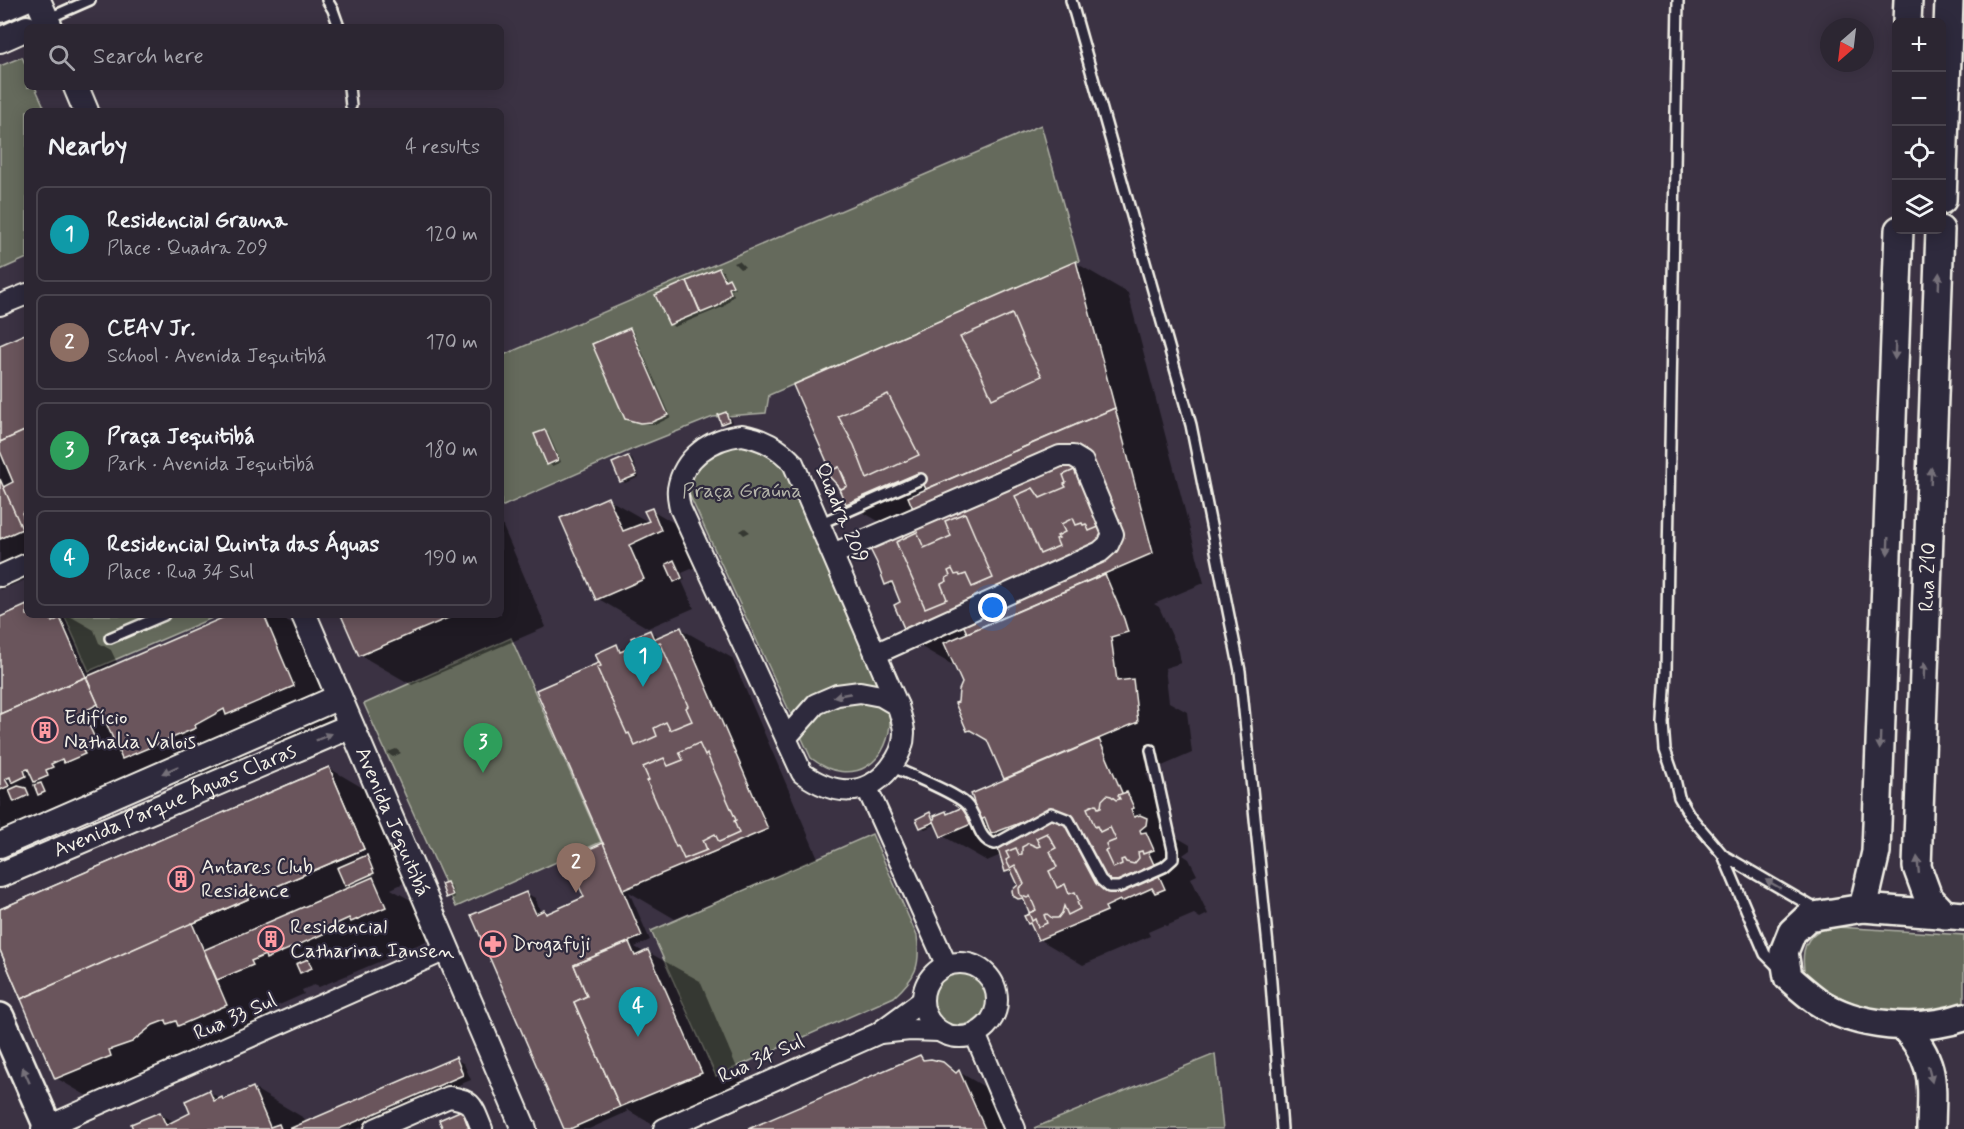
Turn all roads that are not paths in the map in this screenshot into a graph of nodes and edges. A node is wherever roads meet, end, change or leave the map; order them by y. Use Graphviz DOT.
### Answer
graph roads {
  1 [pos="24,0"];
  2 [pos="90,0"];
  3 [pos="327,0"];
  4 [pos="1071,0"];
  5 [pos="1678,0"];
  6 [pos="1908,0"];
  7 [pos="1949,0"];
  8 [pos="0,10"];
  9 [pos="1907,18"];
  10 [pos="38,20"];
  11 [pos="338,24"];
  12 [pos="24,27"];
  13 [pos="0,40"];
  14 [pos="77,90"];
  15 [pos="349,90"];
  16 [pos="351,106"];
  17 [pos="85,108"];
  18 [pos="1942,180"];
  19 [pos="1899,234"];
  20 [pos="1940,234"];
  21 [pos="24,295"];
  22 [pos="0,305"];
  23 [pos="921,479"];
  24 [pos="819,524"];
  25 [pos="833,554"];
  26 [pos="24,565"];
  27 [pos="0,576"];
  28 [pos="157,618"];
  29 [pos="305,618"];
  30 [pos="110,638"];
  31 [pos="876,654"];
  32 [pos="339,697"];
  33 [pos="898,706"];
  34 [pos="351,726"];
  35 [pos="786,738"];
  36 [pos="241,739"];
  37 [pos="1151,750"];
  38 [pos="891,766"];
  39 [pos="253,767"];
  40 [pos="867,788"];
  41 [pos="0,845"];
  42 [pos="1723,855"];
  43 [pos="0,874"];
  44 [pos="1863,908"];
  45 [pos="1824,913"];
  46 [pos="1954,916"];
  47 [pos="448,949"];
  48 [pos="946,964"];
  49 [pos="1788,977"];
  50 [pos="922,1001"];
  51 [pos="0,1017"];
  52 [pos="1964,1017"];
  53 [pos="1903,1026"];
  54 [pos="939,1031"];
  55 [pos="877,1034"];
  56 [pos="975,1034"];
  57 [pos="46,1128"];
  58 [pos="666,1128"];
  59 [pos="375,1129"];
  60 [pos="482,1129"];
  61 [pos="524,1129"];
  62 [pos="1016,1129"];
  63 [pos="1282,1129"];
  64 [pos="1931,1129"];
  1 -- 8 [label="street"];
  2 -- 10 [label="lane"];
  3 -- 11 [label="lane"];
  4 -- 63 [label="lane"];
  5 -- 42 [label="lane"];
  6 -- 9 [label="main road"];
  7 -- 18 [label="main road"];
  12 -- 13 [label="street"];
  14 -- 17 [label="street"];
  15 -- 16 [label="lane"];
  19 -- 44 [label="main road, Rua 210, one-way"];
  46 -- 20 [label="main road, Rua 210, one-way"];
  21 -- 22 [label="street"];
  23 -- 24 [label="lane"];
  24 -- 25 [label="street, Quadra 209"];
  24 -- 35 [label="street, Quadra 209"];
  25 -- 31 [label="street, Quadra 209"];
  25 -- 31 [label="street"];
  26 -- 27 [label="street"];
  28 -- 30 [label="lane"];
  29 -- 32 [label="street, Avenida Jequitibá"];
  31 -- 33 [label="street, Quadra 209"];
  32 -- 34 [label="street, Avenida Jequitibá"];
  32 -- 36 [label="street, Avenida Parque Águas Claras"];
  33 -- 35 [label="street, one-way"];
  33 -- 38 [label="street, Quadra 209"];
  39 -- 34 [label="street, Avenida Parque Águas Claras, one-way"];
  34 -- 47 [label="street, Avenida Jequitibá"];
  35 -- 40 [label="street, Quadra 209"];
  36 -- 39 [label="street"];
  36 -- 41 [label="street, Avenida Parque Águas Claras, one-way"];
  37 -- 38 [label="lane"];
  38 -- 40 [label="street, Quadra 209"];
  39 -- 43 [label="street, Avenida Parque Águas Claras"];
  40 -- 48 [label="street"];
  45 -- 42 [label="lane, one-way"];
  42 -- 49 [label="lane"];
  44 -- 45 [label="main road"];
  44 -- 46 [label="main road"];
  45 -- 49 [label="main road"];
  47 -- 57 [label="street, Rua 33 Sul"];
  47 -- 61 [label="street, Avenida Jequitibá"];
  48 -- 50 [label="street"];
  48 -- 56 [label="street"];
  49 -- 53 [label="main road"];
  50 -- 54 [label="street"];
  50 -- 55 [label="street, Rua 34 Sul"];
  57 -- 51 [label="main road, one-way"];
  52 -- 53 [label="main road"];
  53 -- 64 [label="main road, one-way"];
  54 -- 55 [label="street, Rua 34 Sul"];
  54 -- 56 [label="street"];
  55 -- 58 [label="street, Rua 34 Sul"];
  56 -- 62 [label="street"];
  59 -- 60 [label="street"];
}
